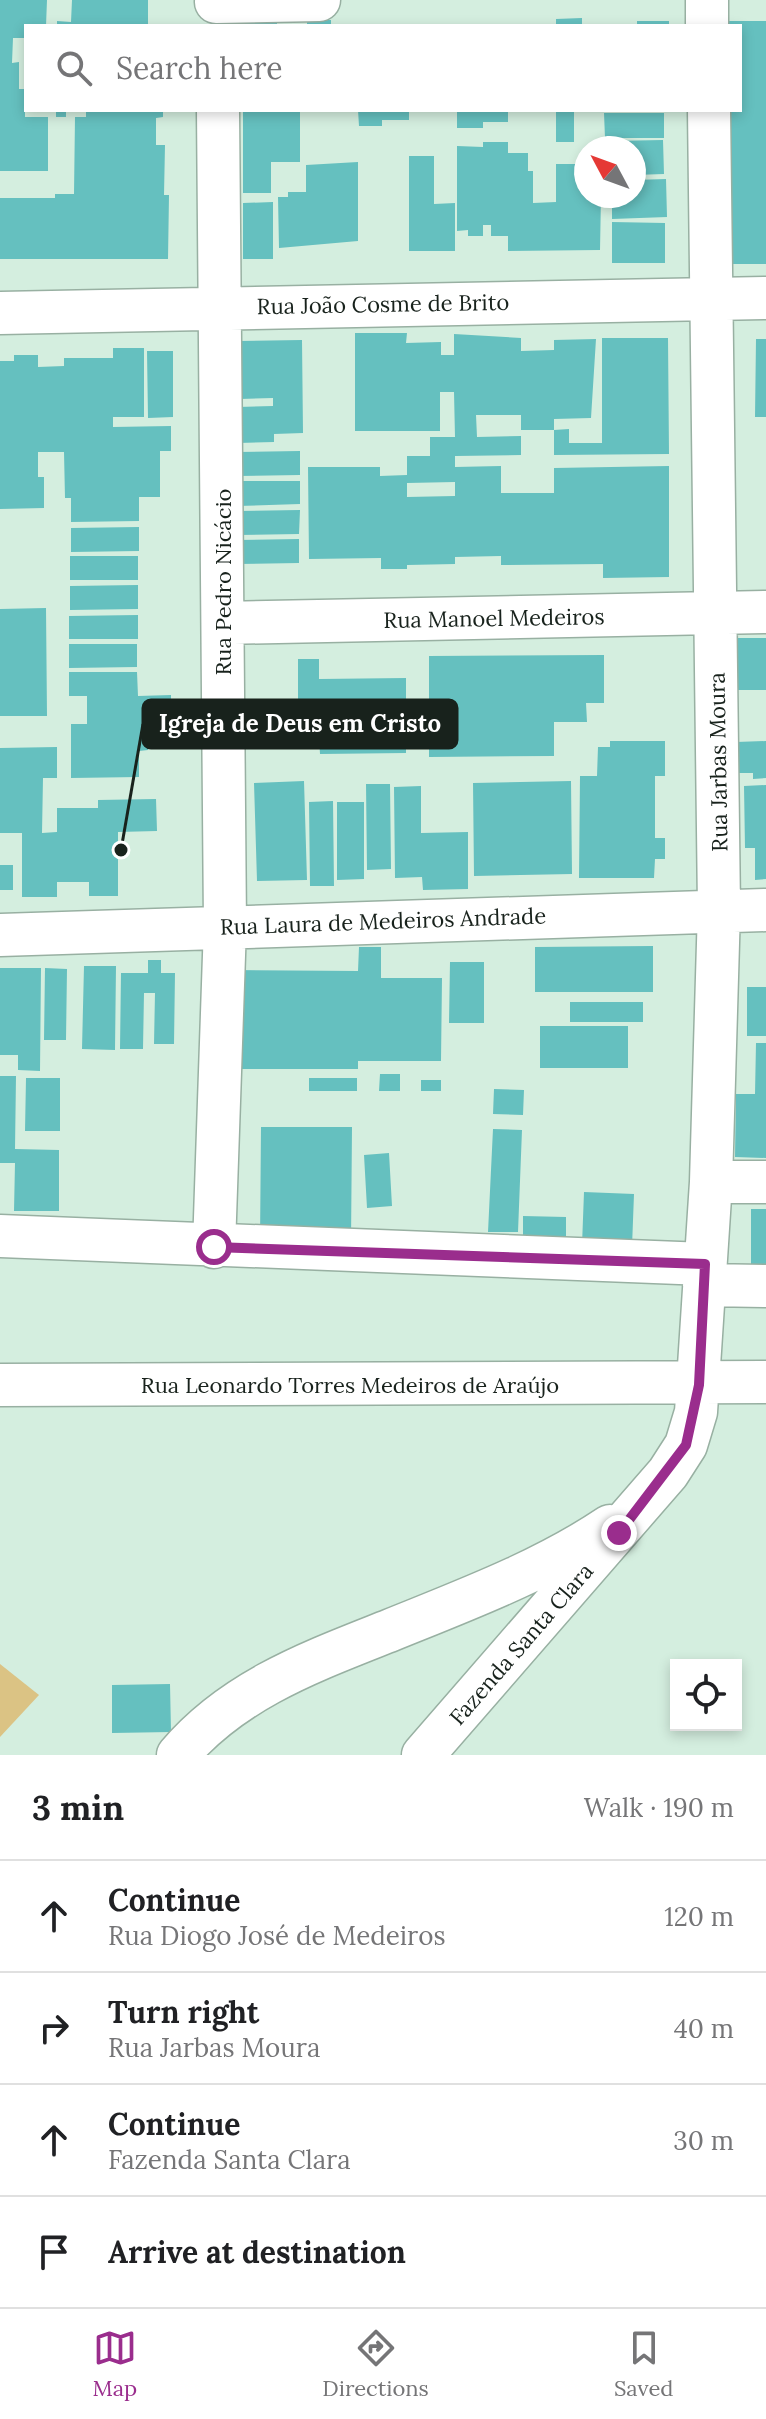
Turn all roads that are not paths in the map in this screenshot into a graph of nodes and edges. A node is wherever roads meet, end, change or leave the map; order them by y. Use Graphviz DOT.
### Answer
graph roads {
  1 [pos="319,0"];
  2 [pos="707,0"];
  3 [pos="216,9"];
  4 [pos="707,24"];
  5 [pos="218,112"];
  6 [pos="709,112"];
  7 [pos="766,298"];
  8 [pos="713,299"];
  9 [pos="221,307"];
  10 [pos="0,313"];
  11 [pos="766,612"];
  12 [pos="716,614"];
  13 [pos="223,623"];
  14 [pos="719,909"];
  15 [pos="766,910"];
  16 [pos="225,926"];
  17 [pos="0,935"];
  18 [pos="711,1182"];
  19 [pos="766,1182"];
  20 [pos="0,1236"];
  21 [pos="214,1247"];
  22 [pos="704,1275"];
  23 [pos="766,1286"];
  24 [pos="766,1382"];
  25 [pos="0,1385"];
  26 [pos="697,1398"];
  27 [pos="641,1506"];
  28 [pos="178,1755"];
  29 [pos="423,1755"];
  1 -- 3 [label="street"];
  2 -- 4 [label="street"];
  5 -- 9 [label="street, Rua Pedro Nicácio"];
  6 -- 8 [label="street, Rua Jarbas Moura"];
  7 -- 8 [label="street, Rua João Cosme de Brito"];
  8 -- 9 [label="street, Rua João Cosme de Brito"];
  8 -- 12 [label="street, Rua Jarbas Moura"];
  9 -- 10 [label="street, Rua João Cosme de Brito"];
  9 -- 13 [label="street, Rua Pedro Nicácio"];
  11 -- 12 [label="street, Rua Manoel Medeiros"];
  12 -- 13 [label="street, Rua Manoel Medeiros"];
  12 -- 14 [label="street, Rua Jarbas Moura"];
  13 -- 16 [label="street, Rua Pedro Nicácio"];
  14 -- 15 [label="street, Rua Laura de Medeiros Andrade"];
  14 -- 16 [label="street, Rua Laura de Medeiros Andrade"];
  14 -- 18 [label="street, Rua Jarbas Moura"];
  16 -- 17 [label="street, Rua Laura de Medeiros Andrade"];
  16 -- 21 [label="street, Rua Pedro Nicácio"];
  18 -- 19 [label="street"];
  18 -- 22 [label="street, Rua Jarbas Moura"];
  20 -- 21 [label="street"];
  21 -- 22 [label="street"];
  22 -- 23 [label="street"];
  22 -- 26 [label="street, Rua Jarbas Moura"];
  24 -- 26 [label="street, Rua Leonardo Torres Medeiros de Araújo"];
  25 -- 26 [label="street, Rua Leonardo Torres Medeiros de Araújo"];
  26 -- 27 [label="street, Fazenda Santa Clara"];
  27 -- 28 [label="street"];
  27 -- 29 [label="street, Fazenda Santa Clara"];
}
